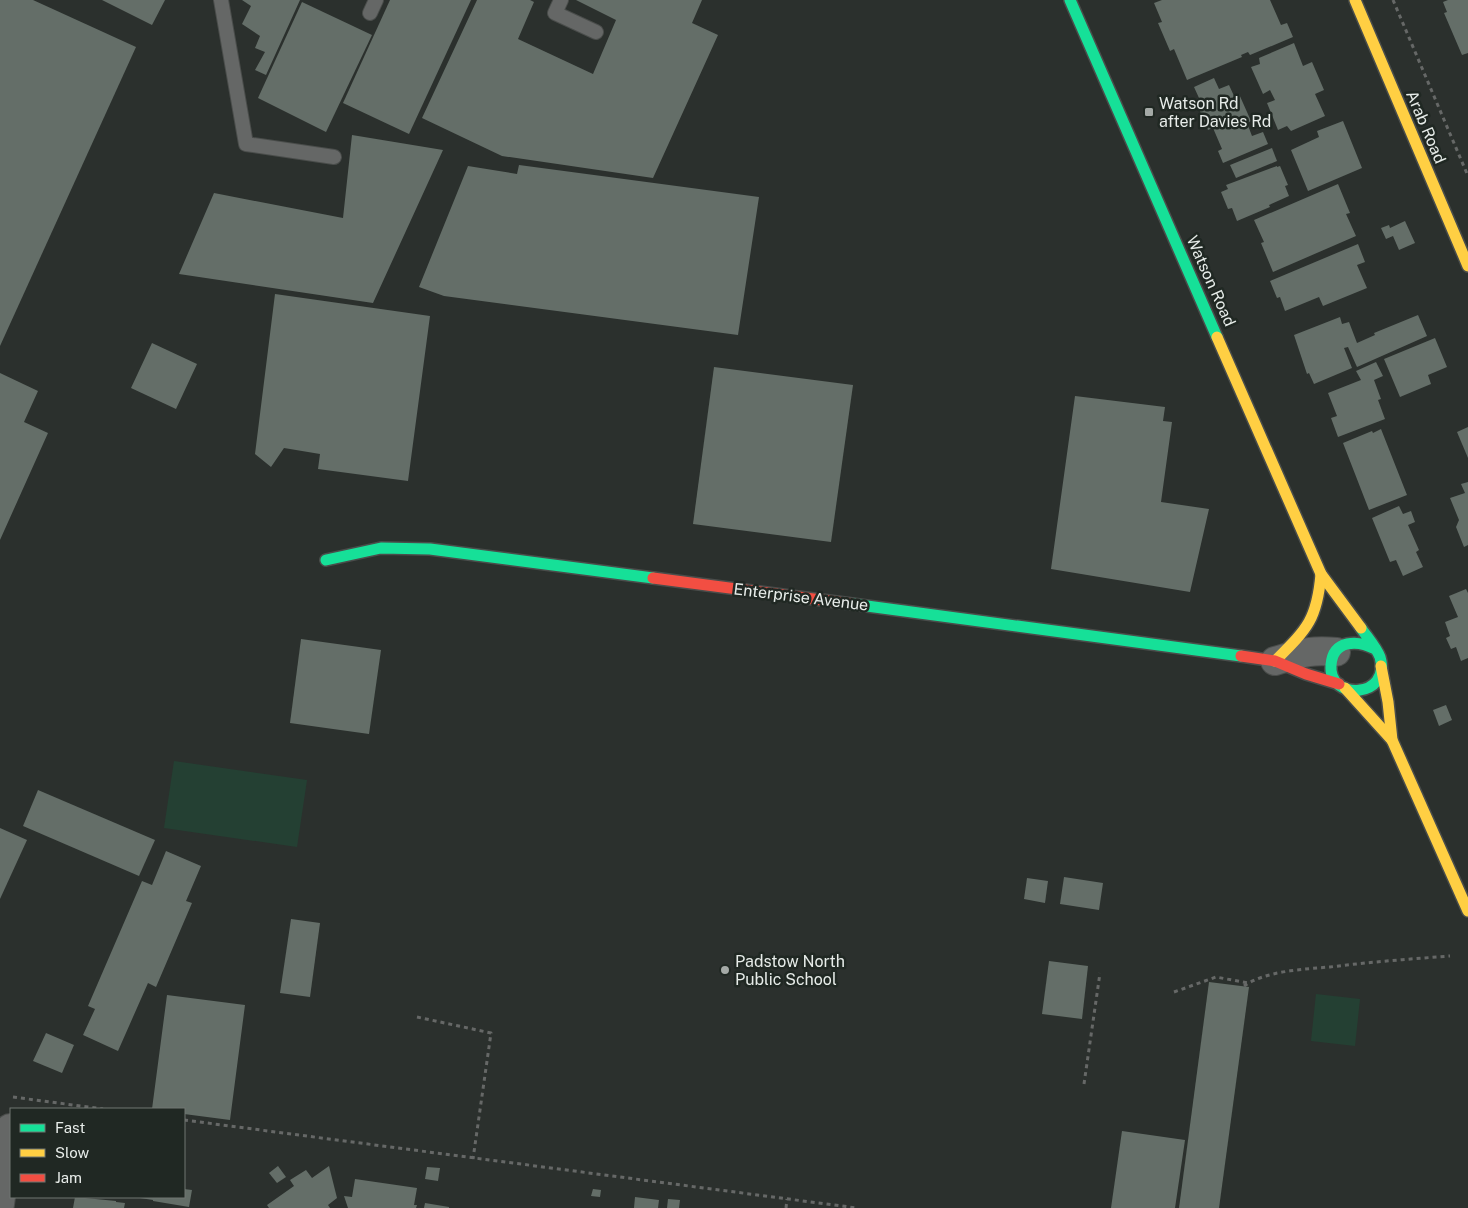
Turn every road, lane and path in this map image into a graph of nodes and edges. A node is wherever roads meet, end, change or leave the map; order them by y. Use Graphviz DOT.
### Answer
graph roads {
  1 [pos="221,0"];
  2 [pos="376,0"];
  3 [pos="561,0"];
  4 [pos="1070,0"];
  5 [pos="1355,0"];
  6 [pos="1393,0"];
  7 [pos="370,13"];
  8 [pos="596,32"];
  9 [pos="334,157"];
  10 [pos="1468,176"];
  11 [pos="1468,266"];
  12 [pos="326,560"];
  13 [pos="1321,574"];
  14 [pos="1327,609"];
  15 [pos="1337,647"];
  16 [pos="1375,649"];
  17 [pos="1275,661"];
  18 [pos="1381,666"];
  19 [pos="1342,686"];
  20 [pos="1392,740"];
  21 [pos="1468,911"];
  22 [pos="1450,956"];
  23 [pos="1100,973"];
  24 [pos="1248,983"];
  25 [pos="1244,986"];
  26 [pos="1174,992"];
  27 [pos="417,1017"];
  28 [pos="1084,1084"];
  29 [pos="13,1097"];
  30 [pos="96,1108"];
  31 [pos="185,1120"];
  32 [pos="10,1128"];
  33 [pos="474,1158"];
  34 [pos="787,1199"];
  35 [pos="0,1204"];
  36 [pos="786,1208"];
  37 [pos="857,1208"];
  1 -- 9 [label="lane"];
  2 -- 7 [label="lane"];
  3 -- 8 [label="lane"];
  4 -- 13 [label="main road, Watson Road"];
  5 -- 11 [label="main road, Arab Road"];
  6 -- 10 [label="path"];
  12 -- 17 [label="main road, Enterprise Avenue"];
  13 -- 14 [label="main road, Watson Road"];
  13 -- 16 [label="main road, Watson Road"];
  13 -- 17 [label="main road"];
  15 -- 16 [label="main road"];
  15 -- 17 [label="street, Enterprise Avenue"];
  15 -- 19 [label="main road"];
  16 -- 18 [label="main road"];
  17 -- 19 [label="main road, Enterprise Avenue"];
  18 -- 19 [label="main road"];
  18 -- 20 [label="main road"];
  19 -- 20 [label="main road"];
  20 -- 21 [label="main road"];
  22 -- 24 [label="path"];
  23 -- 28 [label="path"];
  24 -- 25 [label="path"];
  24 -- 26 [label="path"];
  27 -- 33 [label="path"];
  29 -- 30 [label="path"];
  31 -- 33 [label="path"];
  32 -- 35 [label="street"];
  33 -- 34 [label="path"];
  34 -- 36 [label="path"];
  34 -- 37 [label="path"];
}
